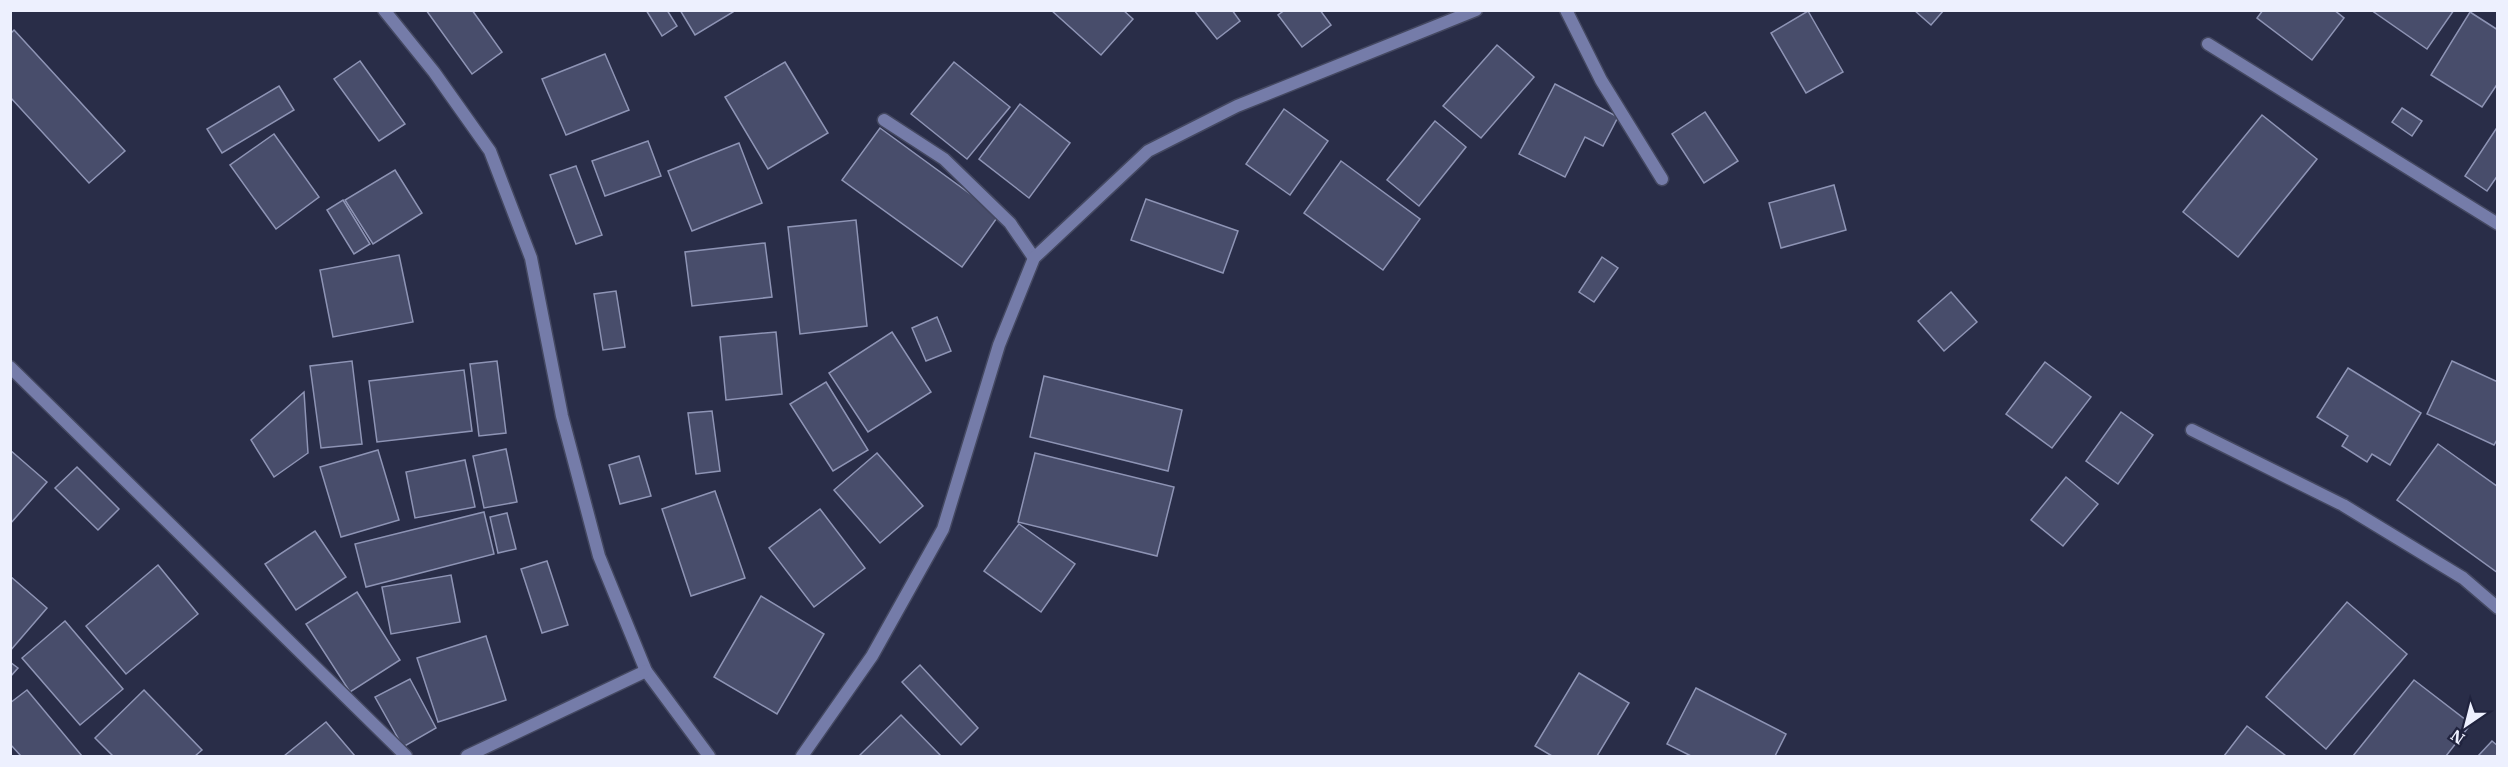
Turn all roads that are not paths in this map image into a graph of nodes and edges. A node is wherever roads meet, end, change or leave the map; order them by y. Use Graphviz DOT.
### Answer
graph roads {
  1 [pos="384,10"];
  2 [pos="1476,10"];
  3 [pos="1566,10"];
  4 [pos="2208,44"];
  5 [pos="884,120"];
  6 [pos="1662,178"];
  7 [pos="2498,224"];
  8 [pos="1034,258"];
  9 [pos="10,367"];
  10 [pos="2192,430"];
  11 [pos="2498,608"];
  12 [pos="646,672"];
  13 [pos="406,756"];
  14 [pos="467,756"];
  15 [pos="709,756"];
  16 [pos="802,756"];
  1 -- 12 [label="street"];
  2 -- 8 [label="street"];
  3 -- 6 [label="street"];
  4 -- 7 [label="street"];
  5 -- 8 [label="street"];
  8 -- 16 [label="street"];
  9 -- 13 [label="street"];
  10 -- 11 [label="street"];
  12 -- 14 [label="street"];
  12 -- 15 [label="street"];
}
